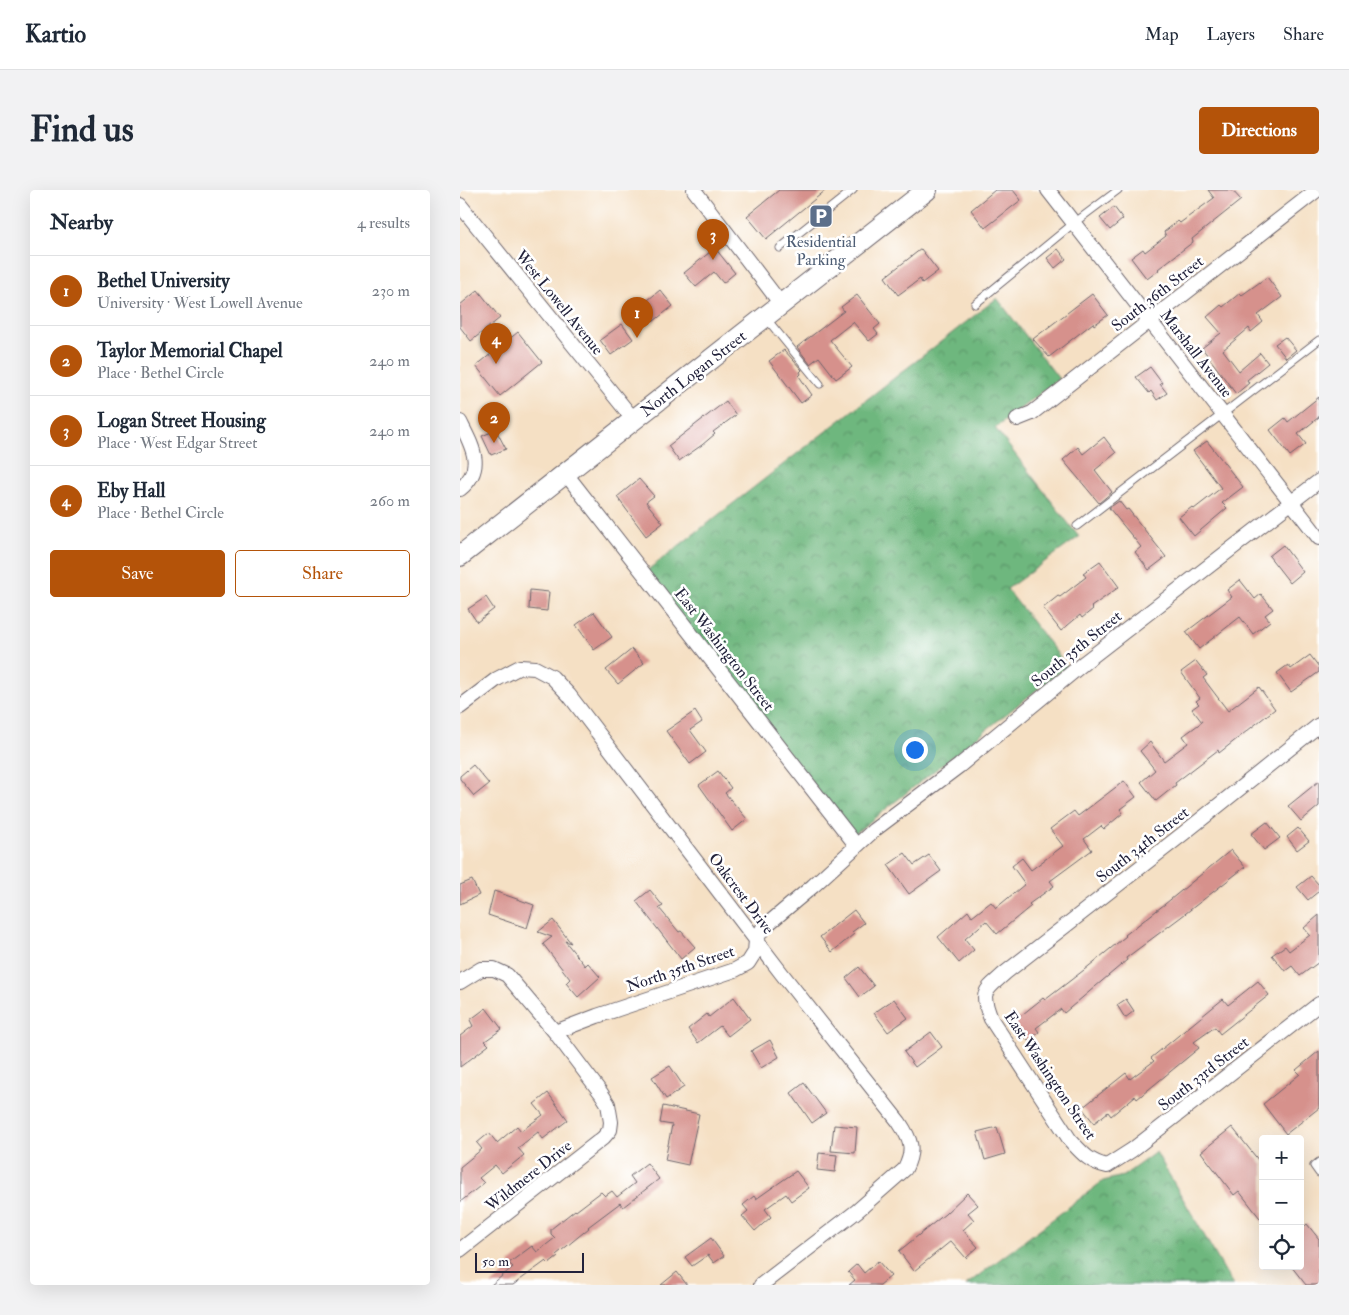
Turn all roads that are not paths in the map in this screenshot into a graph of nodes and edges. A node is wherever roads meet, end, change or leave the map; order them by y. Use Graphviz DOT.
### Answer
graph roads {
  1 [pos="694,190"];
  2 [pos="853,190"];
  3 [pos="927,190"];
  4 [pos="1048,190"];
  5 [pos="1118,190"];
  6 [pos="1317,190"];
  7 [pos="460,205"];
  8 [pos="1074,223"];
  9 [pos="780,248"];
  10 [pos="782,304"];
  11 [pos="975,304"];
  12 [pos="765,317"];
  13 [pos="1149,321"];
  14 [pos="1319,340"];
  15 [pos="820,384"];
  16 [pos="1223,415"];
  17 [pos="1017,419"];
  18 [pos="634,420"];
  19 [pos="460,422"];
  20 [pos="566,474"];
  21 [pos="1319,481"];
  22 [pos="460,489"];
  23 [pos="1291,503"];
  24 [pos="1077,526"];
  25 [pos="1319,538"];
  26 [pos="460,556"];
  27 [pos="460,707"];
  28 [pos="1319,725"];
  29 [pos="856,845"];
  30 [pos="756,940"];
  31 [pos="460,982"];
  32 [pos="986,989"];
  33 [pos="1319,1004"];
  34 [pos="555,1032"];
  35 [pos="1316,1164"];
  36 [pos="1107,1166"];
  37 [pos="1319,1173"];
  38 [pos="460,1250"];
  39 [pos="761,1285"];
  1 -- 10 [label="street"];
  2 -- 9 [label="lane"];
  3 -- 10 [label="street, North Logan Street"];
  4 -- 8 [label="street, Marshall Avenue"];
  5 -- 8 [label="lane"];
  6 -- 13 [label="street, South 36th Street"];
  7 -- 18 [label="street, West Lowell Avenue"];
  8 -- 11 [label="lane"];
  8 -- 13 [label="street, Marshall Avenue"];
  10 -- 12 [label="street, North Logan Street"];
  12 -- 15 [label="lane"];
  12 -- 18 [label="street, North Logan Street"];
  13 -- 16 [label="street, Marshall Avenue"];
  13 -- 17 [label="street, South 36th Street"];
  14 -- 16 [label="lane"];
  16 -- 23 [label="street, Marshall Avenue"];
  16 -- 24 [label="lane"];
  18 -- 20 [label="street, North Logan Street"];
  19 -- 22 [label="street"];
  20 -- 26 [label="street, North Logan Street"];
  20 -- 29 [label="street, East Washington Street"];
  21 -- 23 [label="street, South 35th Street"];
  23 -- 25 [label="street, Marshall Avenue"];
  23 -- 29 [label="street, South 35th Street"];
  27 -- 30 [label="street, Oakcrest Drive"];
  28 -- 32 [label="street, South 34th Street"];
  29 -- 30 [label="street, North 35th Street"];
  30 -- 34 [label="street, North 35th Street"];
  30 -- 39 [label="street, Oakcrest Drive"];
  31 -- 34 [label="street"];
  32 -- 36 [label="street, East Washington Street"];
  33 -- 36 [label="street, South 33rd Street"];
  34 -- 38 [label="street, Wildmere Drive"];
  35 -- 37 [label="lane"];
}
